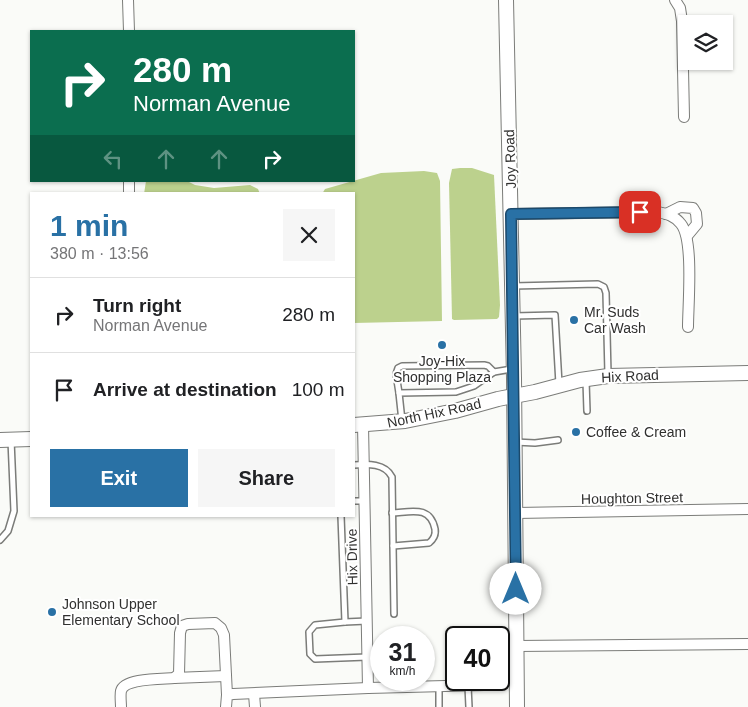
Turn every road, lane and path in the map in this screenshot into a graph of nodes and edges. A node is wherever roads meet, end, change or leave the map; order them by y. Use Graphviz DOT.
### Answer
graph roads {
  1 [pos="128,0"];
  2 [pos="506,0"];
  3 [pos="675,0"];
  4 [pos="129,30"];
  5 [pos="684,117"];
  6 [pos="511,214"];
  7 [pos="666,214"];
  8 [pos="687,236"];
  9 [pos="512,286"];
  10 [pos="513,316"];
  11 [pos="688,327"];
  12 [pos="514,369"];
  13 [pos="494,372"];
  14 [pos="748,373"];
  15 [pos="608,376"];
  16 [pos="585,379"];
  17 [pos="559,386"];
  18 [pos="399,393"];
  19 [pos="514,396"];
  20 [pos="588,411"];
  21 [pos="402,422"];
  22 [pos="358,425"];
  23 [pos="30,439"];
  24 [pos="6,440"];
  25 [pos="558,440"];
  26 [pos="514,442"];
  27 [pos="359,465"];
  28 [pos="359,501"];
  29 [pos="748,509"];
  30 [pos="392,513"];
  31 [pos="516,513"];
  32 [pos="341,517"];
  33 [pos="0,540"];
  34 [pos="393,546"];
  35 [pos="394,614"];
  36 [pos="367,621"];
  37 [pos="345,622"];
  38 [pos="748,644"];
  39 [pos="516,646"];
  40 [pos="367,657"];
  41 [pos="516,675"];
  42 [pos="226,676"];
  43 [pos="510,677"];
  44 [pos="174,678"];
  45 [pos="439,686"];
  46 [pos="445,686"];
  47 [pos="368,688"];
  48 [pos="468,691"];
  49 [pos="254,694"];
  50 [pos="227,695"];
  51 [pos="121,707"];
  52 [pos="226,707"];
  53 [pos="254,707"];
  54 [pos="439,707"];
  55 [pos="469,707"];
  56 [pos="517,707"];
  1 -- 4 [label="street"];
  2 -- 6 [label="street, Joy Road"];
  3 -- 5 [label="street"];
  6 -- 7 [label="street"];
  6 -- 9 [label="street, Joy Road"];
  7 -- 8 [label="street"];
  7 -- 8 [label="street"];
  8 -- 11 [label="street"];
  9 -- 10 [label="street, Joy Road"];
  9 -- 15 [label="lane"];
  10 -- 12 [label="street, Joy Road"];
  10 -- 17 [label="lane"];
  12 -- 13 [label="lane"];
  12 -- 19 [label="street, Joy Road"];
  13 -- 18 [label="lane"];
  13 -- 18 [label="lane"];
  14 -- 15 [label="street, Hix Road"];
  15 -- 16 [label="street, Hix Road"];
  16 -- 17 [label="street, Hix Road"];
  16 -- 20 [label="lane"];
  17 -- 19 [label="street, Hix Road"];
  18 -- 21 [label="lane"];
  19 -- 21 [label="street, North Hix Road"];
  19 -- 26 [label="street, Joy Road"];
  21 -- 22 [label="street, North Hix Road"];
  22 -- 27 [label="street, Hix Drive"];
  23 -- 24 [label="street"];
  24 -- 33 [label="lane"];
  25 -- 26 [label="lane"];
  26 -- 31 [label="street, Joy Road"];
  27 -- 28 [label="street, Hix Drive"];
  27 -- 30 [label="lane"];
  28 -- 36 [label="street, Hix Drive"];
  29 -- 31 [label="street, Houghton Street"];
  30 -- 34 [label="lane"];
  30 -- 34 [label="lane"];
  31 -- 39 [label="street, Joy Road"];
  32 -- 37 [label="lane"];
  34 -- 35 [label="lane"];
  36 -- 37 [label="lane"];
  36 -- 40 [label="street, Hix Drive"];
  37 -- 40 [label="lane"];
  38 -- 39 [label="street"];
  39 -- 41 [label="street, Joy Road"];
  40 -- 47 [label="street, Hix Drive"];
  41 -- 43 [label="street"];
  41 -- 56 [label="street, Joy Road"];
  42 -- 44 [label="street"];
  42 -- 44 [label="street"];
  42 -- 50 [label="street"];
  44 -- 51 [label="street"];
  45 -- 46 [label="street"];
  45 -- 47 [label="street"];
  45 -- 54 [label="lane"];
  47 -- 49 [label="street"];
  48 -- 55 [label="lane"];
  49 -- 50 [label="street"];
  49 -- 53 [label="street"];
  50 -- 52 [label="street"];
}
